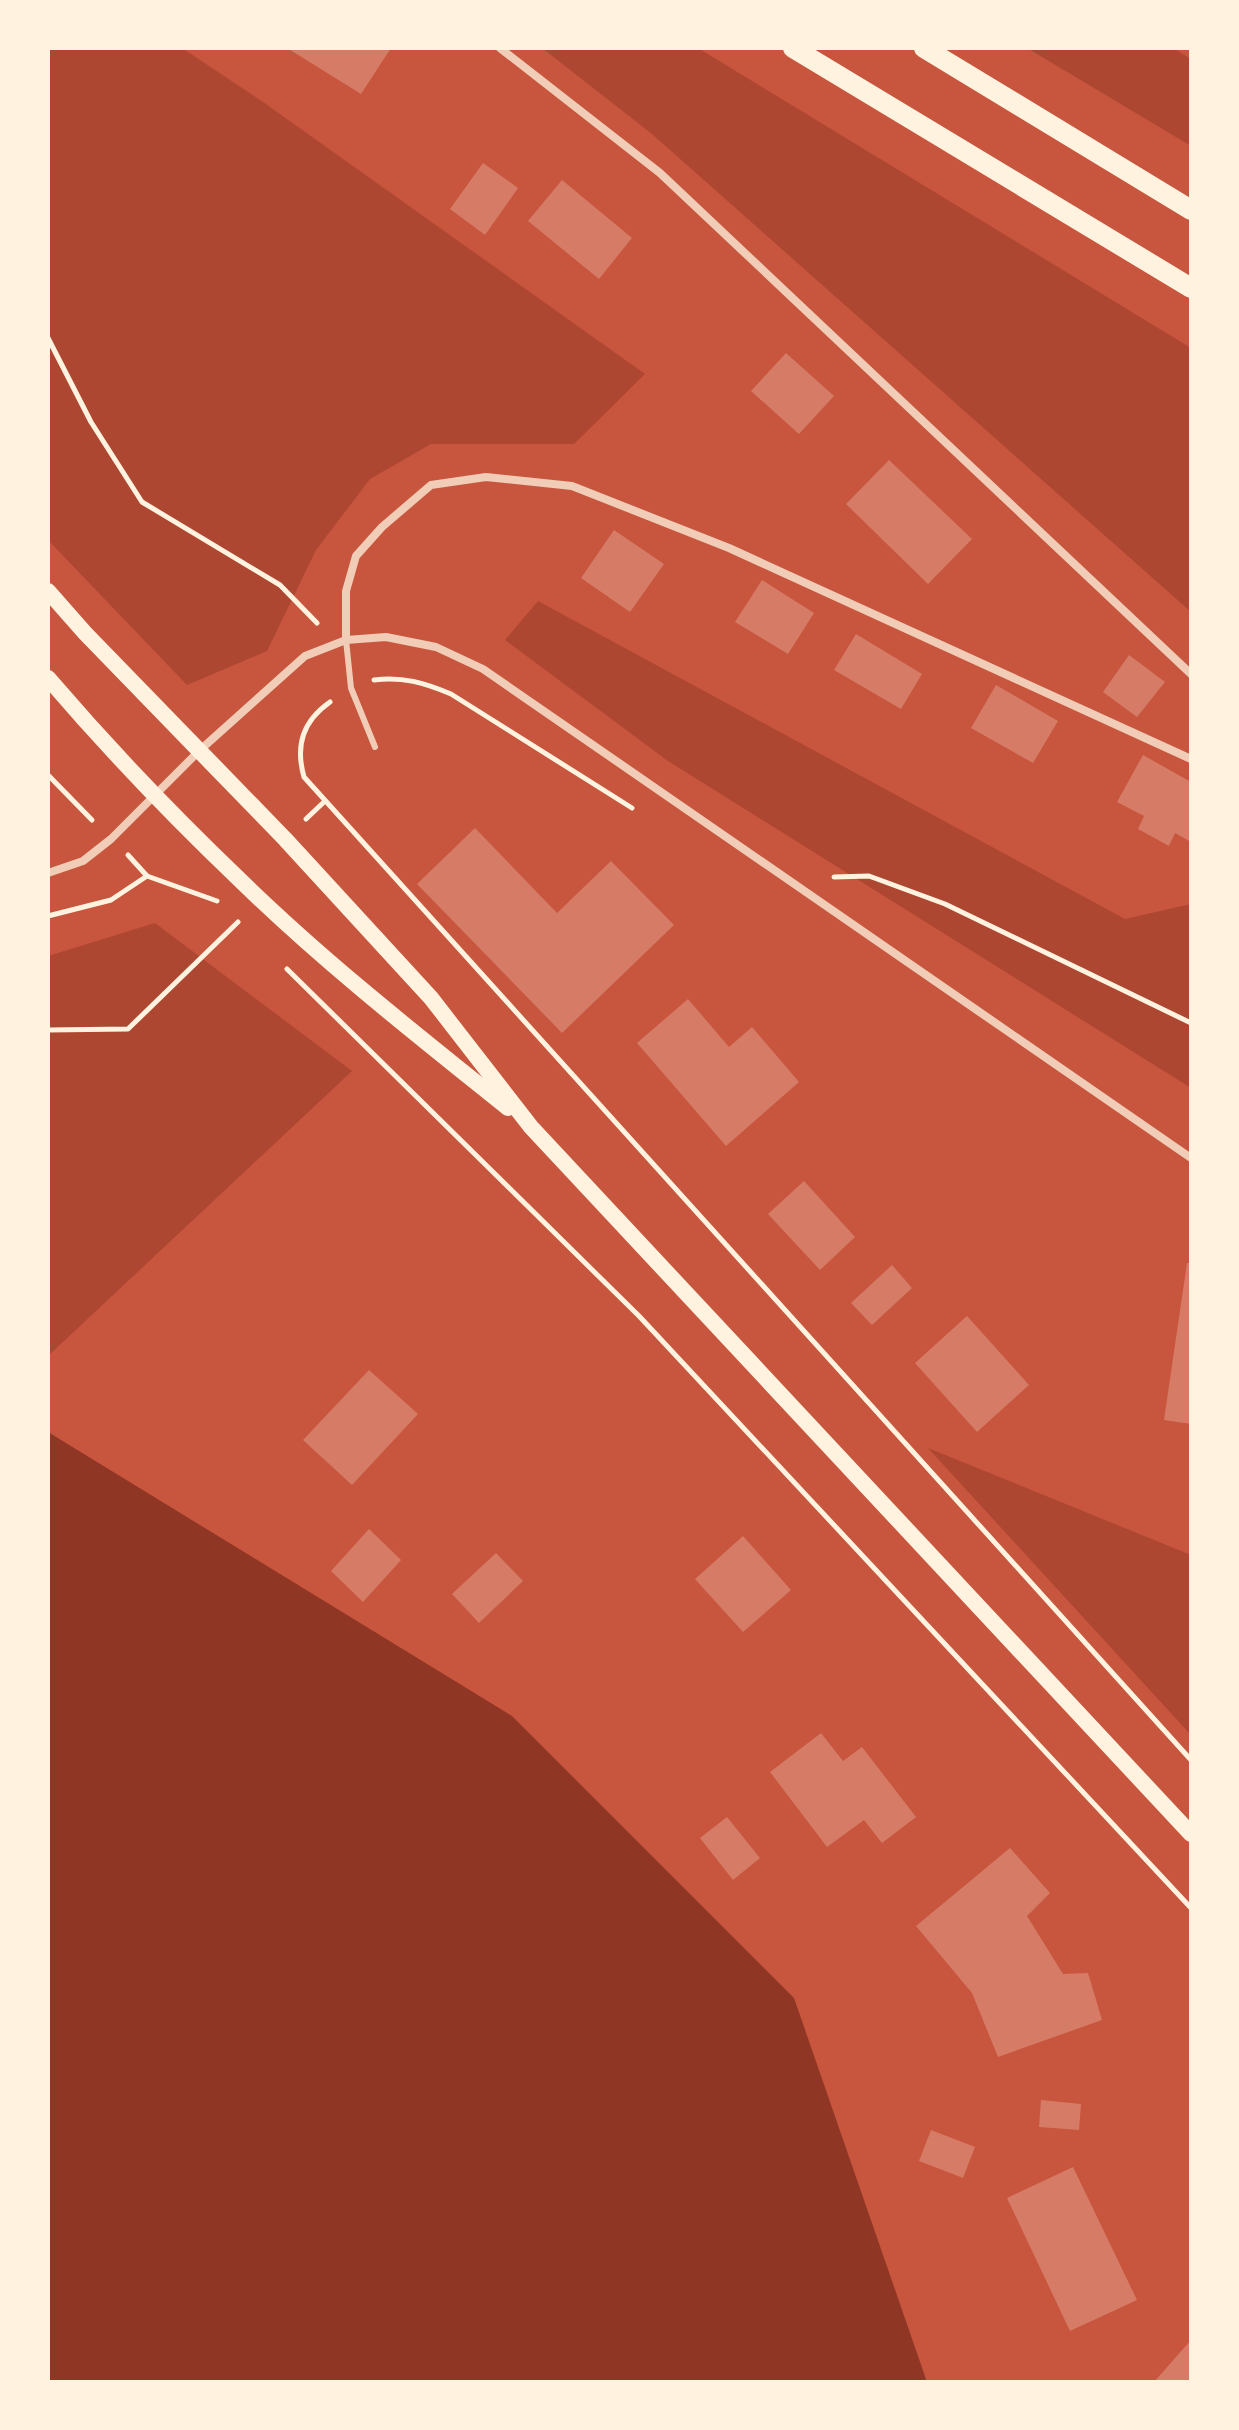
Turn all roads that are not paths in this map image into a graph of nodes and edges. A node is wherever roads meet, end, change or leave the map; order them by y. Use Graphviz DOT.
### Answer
graph roads {
  1 [pos="500,48"];
  2 [pos="793,48"];
  3 [pos="924,48"];
  4 [pos="1191,210"];
  5 [pos="1191,288"];
  6 [pos="48,591"];
  7 [pos="341,642"];
  8 [pos="1191,674"];
  9 [pos="48,678"];
  10 [pos="375,747"];
  11 [pos="199,751"];
  12 [pos="1191,759"];
  13 [pos="157,796"];
  14 [pos="48,873"];
  15 [pos="531,1127"];
  16 [pos="1191,1158"];
  17 [pos="1191,1834"];
  1 -- 8 [label="street"];
  2 -- 5 [label="main road"];
  3 -- 4 [label="main road"];
  6 -- 11 [label="main road"];
  7 -- 10 [label="lane"];
  7 -- 11 [label="street"];
  7 -- 12 [label="street"];
  7 -- 16 [label="street"];
  9 -- 13 [label="main road"];
  11 -- 13 [label="street"];
  11 -- 15 [label="main road"];
  13 -- 14 [label="street"];
  13 -- 15 [label="main road"];
  15 -- 17 [label="main road"];
}
